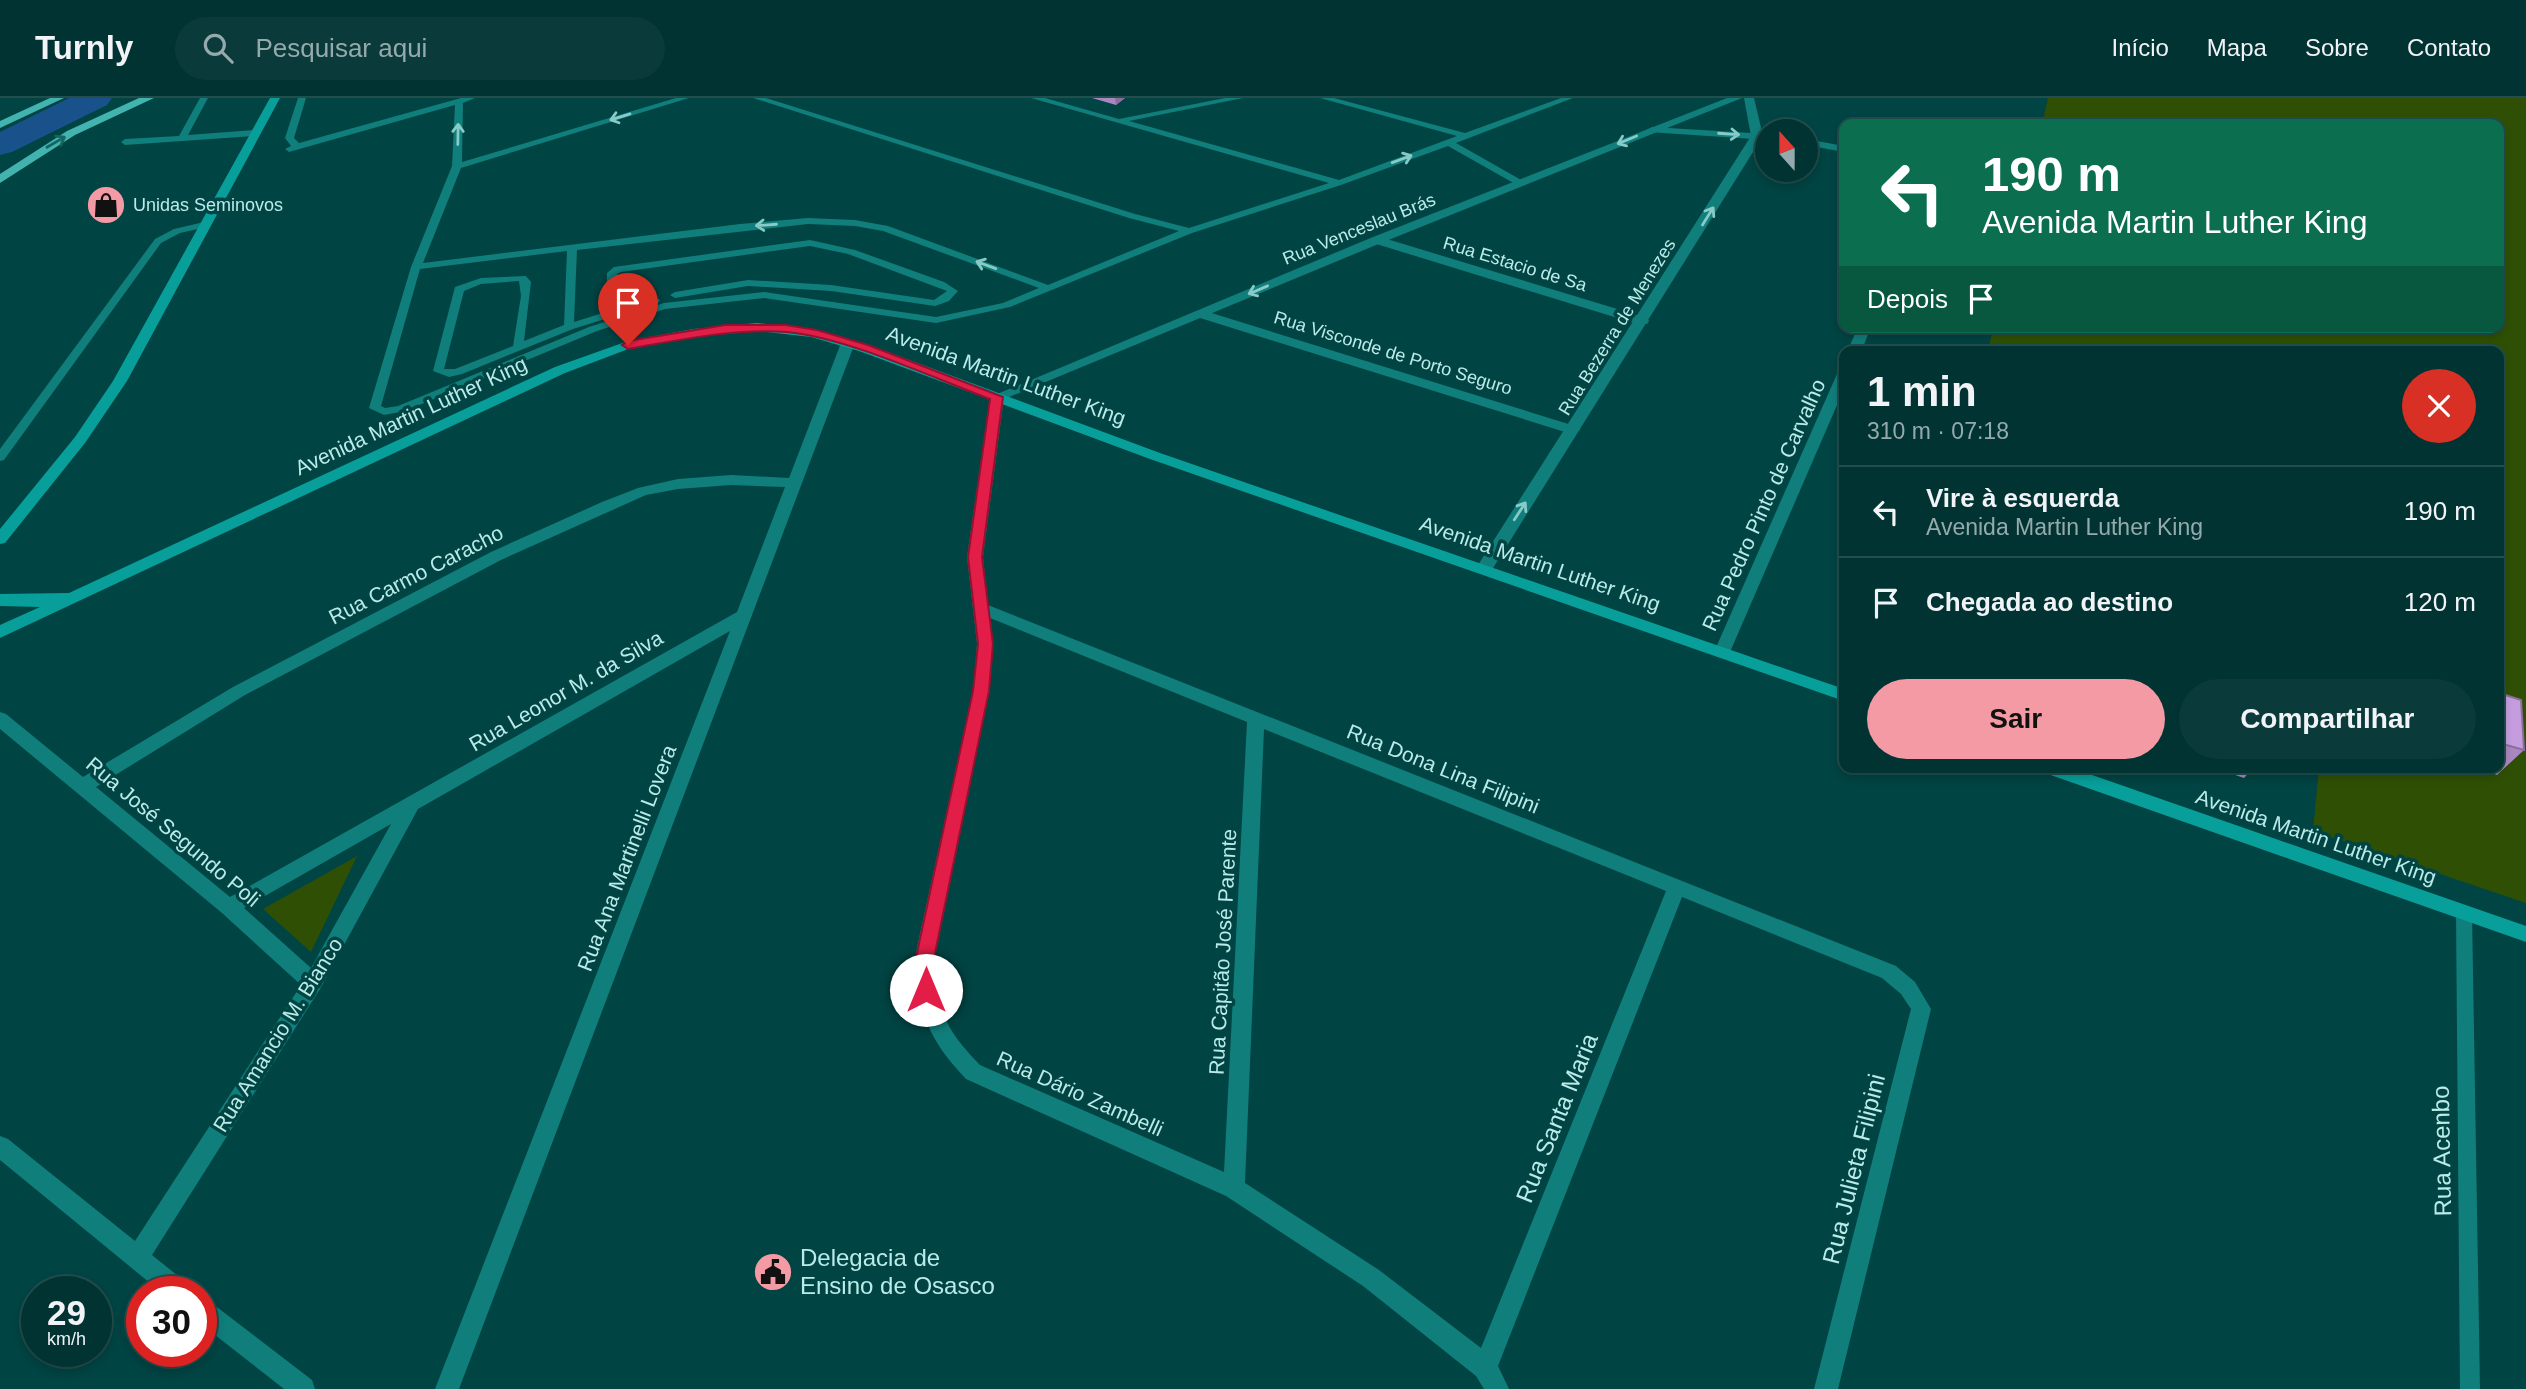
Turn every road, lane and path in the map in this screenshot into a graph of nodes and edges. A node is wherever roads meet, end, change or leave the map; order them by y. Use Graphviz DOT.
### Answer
graph roads {
  1 [pos="59,98"];
  2 [pos="149,98"];
  3 [pos="204,98"];
  4 [pos="302,98"];
  5 [pos="471,98"];
  6 [pos="685,98"];
  7 [pos="757,98"];
  8 [pos="1035,98"];
  9 [pos="1238,98"];
  10 [pos="1324,98"];
  11 [pos="1737,98"];
  12 [pos="1749,98"];
  13 [pos="1562,99"];
  14 [pos="270,101"];
  15 [pos="459,102"];
  16 [pos="1756,119"];
  17 [pos="1117,121"];
  18 [pos="0,125"];
  19 [pos="1653,130"];
  20 [pos="254,133"];
  21 [pos="1466,135"];
  22 [pos="1755,137"];
  23 [pos="182,138"];
  24 [pos="125,142"];
  25 [pos="1448,142"];
  26 [pos="1818,144"];
  27 [pos="1755,148"];
  28 [pos="1839,148"];
  29 [pos="457,166"];
  30 [pos="0,180"];
  31 [pos="1338,183"];
  32 [pos="1520,183"];
  33 [pos="204,225"];
  34 [pos="1189,231"];
  35 [pos="1377,240"];
  36 [pos="572,248"];
  37 [pos="416,267"];
  38 [pos="1050,289"];
  39 [pos="611,313"];
  40 [pos="1202,314"];
  41 [pos="1642,321"];
  42 [pos="569,327"];
  43 [pos="848,343"];
  44 [pos="519,347"];
  45 [pos="1839,385"];
  46 [pos="997,397"];
  47 [pos="1573,429"];
  48 [pos="0,457"];
  49 [pos="795,483"];
  50 [pos="0,538"];
  51 [pos="1484,569"];
  52 [pos="84,595"];
  53 [pos="0,600"];
  54 [pos="979,607"];
  55 [pos="744,615"];
  56 [pos="0,632"];
  57 [pos="1722,652"];
  58 [pos="1839,693"];
  59 [pos="1256,718"];
  60 [pos="0,719"];
  61 [pos="2065,773"];
  62 [pos="83,786"];
  63 [pos="410,806"];
  64 [pos="1677,887"];
  65 [pos="229,907"];
  66 [pos="2464,912"];
  67 [pos="2526,934"];
  68 [pos="1889,972"];
  69 [pos="313,983"];
  70 [pos="0,1146"];
  71 [pos="1234,1188"];
  72 [pos="137,1258"];
  73 [pos="160,1276"];
  74 [pos="217,1322"];
  75 [pos="1485,1367"];
  76 [pos="303,1389"];
  77 [pos="447,1389"];
  78 [pos="1497,1389"];
  79 [pos="1826,1389"];
  80 [pos="2470,1389"];
  1 -- 18 [label="main road"];
  30 -- 2 [label="main road, one-way"];
  3 -- 23 [label="lane"];
  4 -- 15 [label="lane"];
  5 -- 15 [label="lane"];
  6 -- 29 [label="lane, one-way"];
  7 -- 34 [label="lane"];
  8 -- 17 [label="lane"];
  9 -- 17 [label="lane"];
  10 -- 21 [label="lane"];
  11 -- 19 [label="street, Rua Venceslau Brás"];
  12 -- 16 [label="street"];
  13 -- 21 [label="lane"];
  14 -- 20 [label="main road"];
  29 -- 15 [label="lane, one-way"];
  17 -- 31 [label="lane"];
  19 -- 22 [label="street, one-way"];
  19 -- 32 [label="street, Rua Venceslau Brás, one-way"];
  20 -- 23 [label="lane"];
  20 -- 33 [label="main road"];
  21 -- 25 [label="lane"];
  23 -- 24 [label="lane"];
  31 -- 25 [label="lane, one-way"];
  25 -- 32 [label="lane"];
  26 -- 28 [label="street"];
  41 -- 27 [label="street, Rua Bezerra de Menezes, one-way"];
  29 -- 37 [label="lane"];
  31 -- 34 [label="lane"];
  32 -- 35 [label="street, Rua Venceslau Brás"];
  33 -- 48 [label="lane"];
  33 -- 50 [label="main road"];
  34 -- 38 [label="lane"];
  35 -- 40 [label="street, Rua Venceslau Brás, one-way"];
  35 -- 41 [label="street, Rua Estacio de Sa"];
  36 -- 37 [label="lane"];
  38 -- 36 [label="lane, one-way"];
  36 -- 42 [label="lane"];
  37 -- 38 [label="lane"];
  39 -- 39 [label="lane"];
  39 -- 42 [label="lane"];
  40 -- 46 [label="street, Rua Venceslau Brás"];
  40 -- 47 [label="street, Rua Visconde de Porto Seguro"];
  41 -- 47 [label="street, Rua Bezerra de Menezes"];
  42 -- 44 [label="lane"];
  43 -- 46 [label="main road, Avenida Martin Luther King"];
  43 -- 49 [label="street, Rua Ana Martinelli Lovera"];
  43 -- 52 [label="main road, Avenida Martin Luther King"];
  44 -- 44 [label="lane"];
  45 -- 57 [label="street, Rua Pedro Pinto de Carvalho"];
  46 -- 51 [label="main road, Avenida Martin Luther King"];
  46 -- 54 [label="street, Rua Dário Zambelli"];
  51 -- 47 [label="street, Rua Bezerra de Menezes, one-way"];
  49 -- 55 [label="street, Rua Ana Martinelli Lovera"];
  49 -- 62 [label="street, Rua Carmo Caracho"];
  51 -- 57 [label="main road, Avenida Martin Luther King"];
  52 -- 53 [label="main road, Avenida Martin Luther King"];
  52 -- 56 [label="main road, Avenida Martin Luther King"];
  54 -- 59 [label="street, Rua Dona Lina Filipini"];
  54 -- 71 [label="street, Rua Dário Zambelli"];
  55 -- 63 [label="street, Rua Leonor M. da Silva"];
  55 -- 77 [label="street, Rua Ana Martinelli Lovera"];
  57 -- 58 [label="main road, Avenida Martin Luther King"];
  59 -- 64 [label="street, Rua Dona Lina Filipini"];
  59 -- 71 [label="street, Rua Capitão José Parente"];
  60 -- 62 [label="street, Rua José Segundo Poli"];
  61 -- 66 [label="main road, Avenida Martin Luther King"];
  62 -- 65 [label="street, Rua José Segundo Poli"];
  63 -- 65 [label="street, Rua Leonor M. da Silva"];
  63 -- 69 [label="street, Rua Amancio M. Bianco"];
  64 -- 68 [label="street, Rua Dona Lina Filipini"];
  64 -- 75 [label="street, Rua Santa Maria"];
  65 -- 69 [label="street, Rua José Segundo Poli"];
  66 -- 67 [label="main road, Avenida Martin Luther King"];
  66 -- 80 [label="lane, Rua Acenbo"];
  68 -- 79 [label="street, Rua Julieta Filipini"];
  69 -- 72 [label="street, Rua Amancio M. Bianco"];
  70 -- 72 [label="street"];
  71 -- 75 [label="street, Rua Dário Zambelli"];
  72 -- 73 [label="street"];
  74 -- 76 [label="street"];
  75 -- 78 [label="street, Rua Dário Zambelli"];
}
